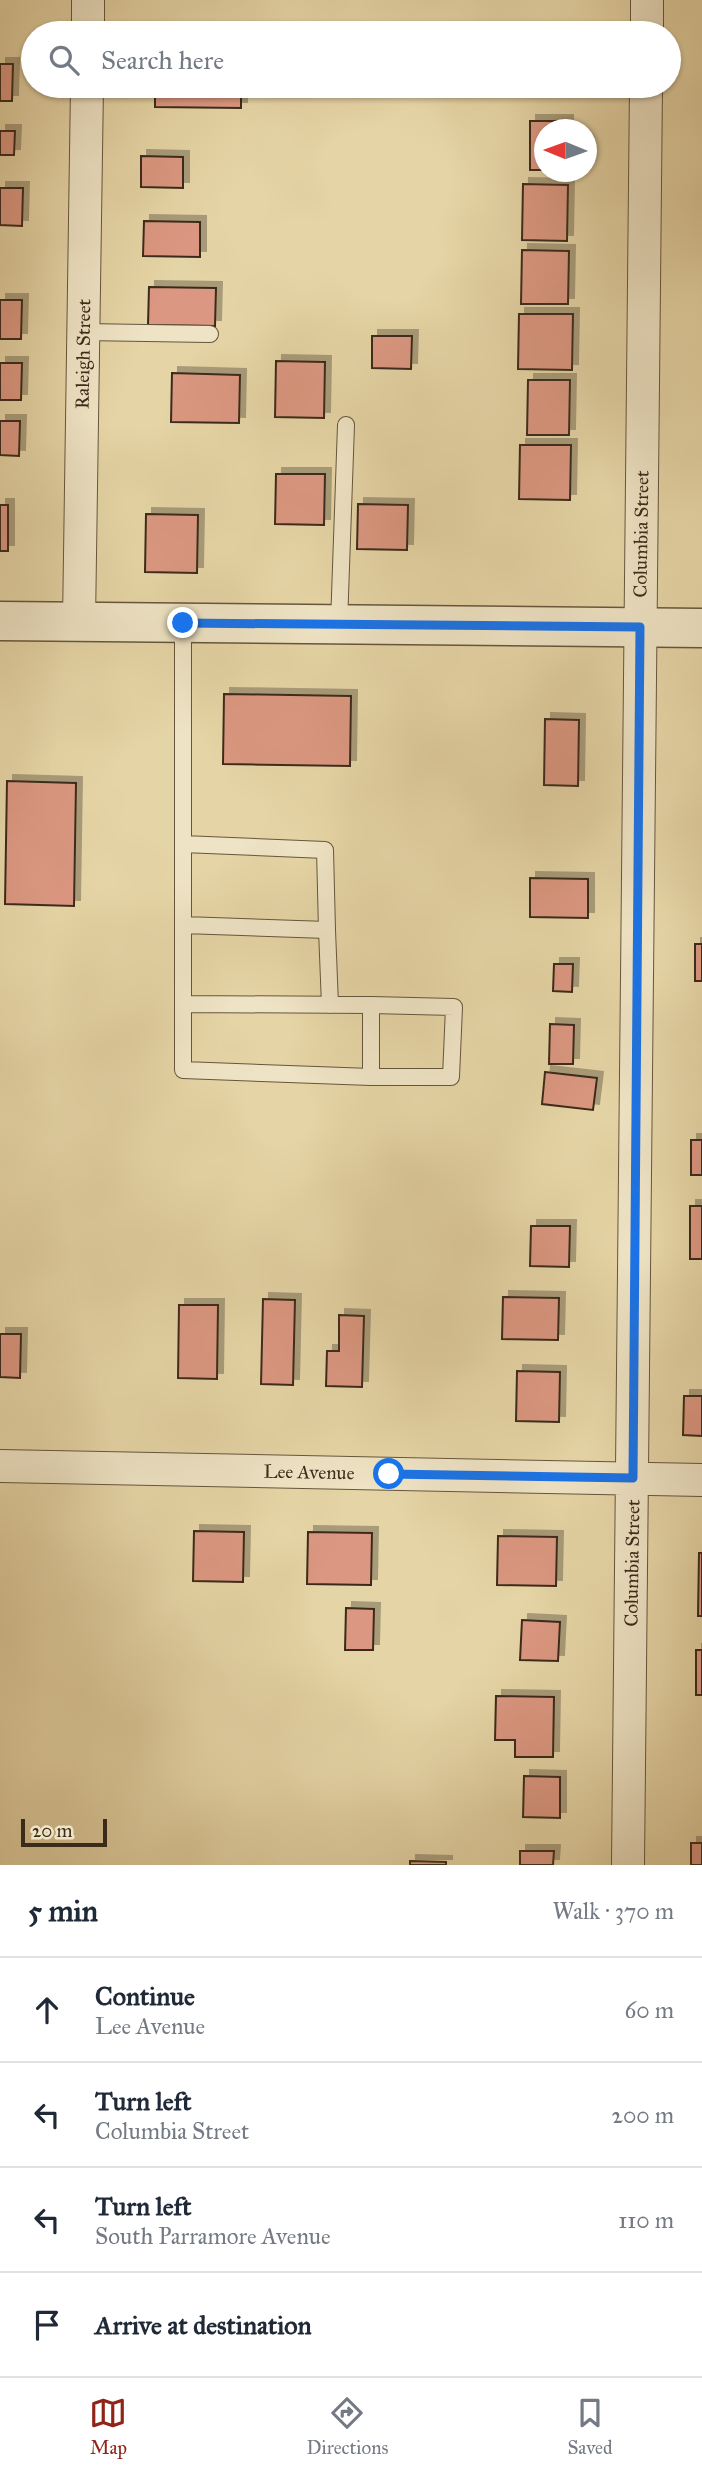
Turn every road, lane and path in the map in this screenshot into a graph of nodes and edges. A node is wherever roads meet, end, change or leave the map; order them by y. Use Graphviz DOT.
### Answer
graph roads {
  1 [pos="88,0"];
  2 [pos="647,0"];
  3 [pos="88,21"];
  4 [pos="647,21"];
  5 [pos="87,98"];
  6 [pos="646,98"];
  7 [pos="83,332"];
  8 [pos="210,334"];
  9 [pos="346,425"];
  10 [pos="0,621"];
  11 [pos="79,622"];
  12 [pos="183,623"];
  13 [pos="339,625"];
  14 [pos="640,627"];
  15 [pos="702,628"];
  16 [pos="183,844"];
  17 [pos="183,925"];
  18 [pos="327,930"];
  19 [pos="184,1004"];
  20 [pos="330,1005"];
  21 [pos="371,1005"];
  22 [pos="372,1077"];
  23 [pos="0,1466"];
  24 [pos="633,1478"];
  25 [pos="702,1479"];
  26 [pos="628,1865"];
  1 -- 3 [label="street"];
  2 -- 4 [label="street"];
  5 -- 7 [label="street, Raleigh Street"];
  6 -- 14 [label="street, Columbia Street"];
  7 -- 8 [label="lane"];
  7 -- 11 [label="street, Raleigh Street"];
  9 -- 13 [label="lane"];
  10 -- 11 [label="street"];
  11 -- 12 [label="street"];
  12 -- 13 [label="street"];
  12 -- 16 [label="lane"];
  13 -- 14 [label="street"];
  14 -- 15 [label="street"];
  14 -- 24 [label="street, Columbia Street"];
  16 -- 17 [label="lane"];
  16 -- 18 [label="lane"];
  17 -- 18 [label="lane"];
  17 -- 19 [label="lane"];
  18 -- 20 [label="lane"];
  19 -- 20 [label="lane"];
  19 -- 22 [label="lane"];
  20 -- 21 [label="lane"];
  21 -- 22 [label="lane"];
  21 -- 22 [label="lane"];
  23 -- 24 [label="street, Lee Avenue"];
  24 -- 25 [label="street, Lee Avenue"];
  24 -- 26 [label="street, Columbia Street"];
}
